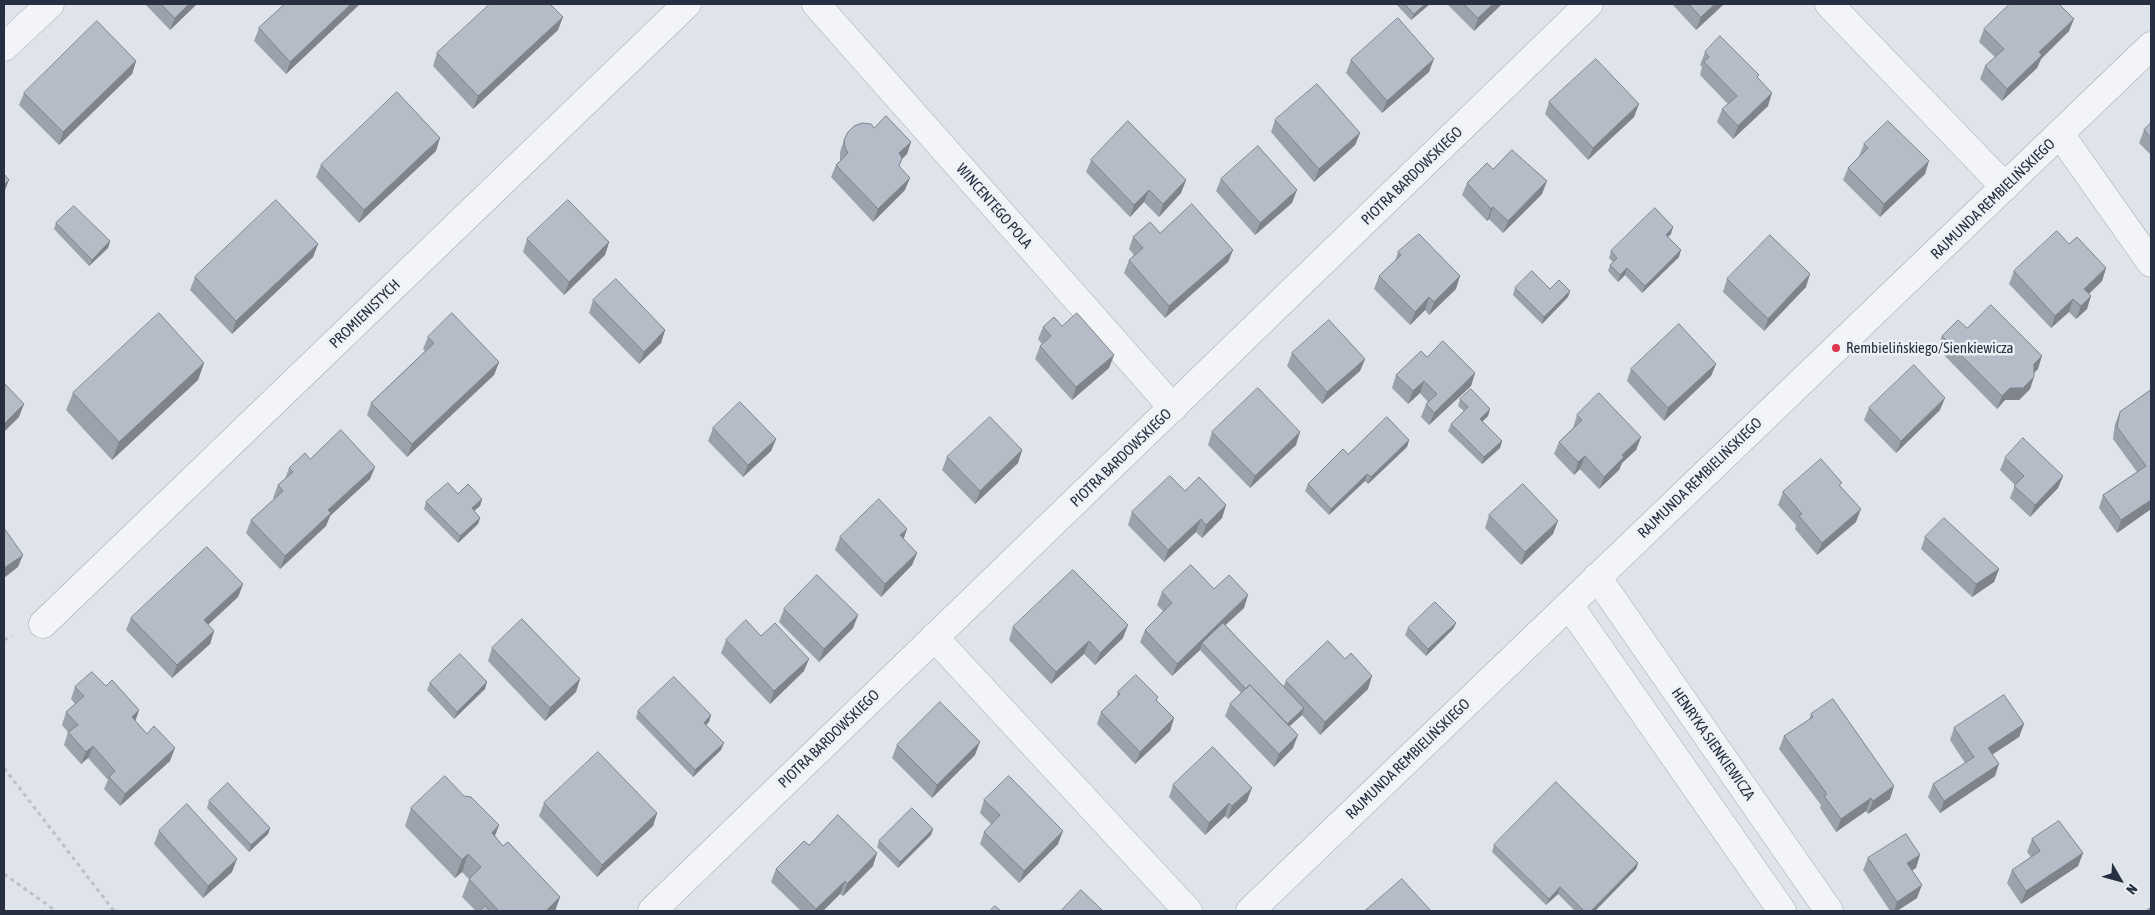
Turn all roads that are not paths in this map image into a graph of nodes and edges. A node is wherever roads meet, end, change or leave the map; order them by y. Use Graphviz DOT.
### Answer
graph roads {
  1 [pos="50,4"];
  2 [pos="687,4"];
  3 [pos="816,4"];
  4 [pos="1589,4"];
  5 [pos="1829,4"];
  6 [pos="2151,46"];
  7 [pos="4,47"];
  8 [pos="2060,134"];
  9 [pos="2005,187"];
  10 [pos="2151,263"];
  11 [pos="1173,408"];
  12 [pos="1597,577"];
  13 [pos="1569,604"];
  14 [pos="43,624"];
  15 [pos="934,636"];
  16 [pos="652,911"];
  17 [pos="1188,911"];
  18 [pos="1250,911"];
  19 [pos="1782,911"];
  20 [pos="1829,911"];
  1 -- 7 [label="street"];
  2 -- 14 [label="street, PROMIENISTYCH"];
  3 -- 11 [label="street, WINCENTEGO POLA"];
  4 -- 11 [label="street, PIOTRA BARDOWSKIEGO"];
  5 -- 9 [label="street"];
  6 -- 8 [label="street, RAJMUNDA REMBIELIŃSKIEGO"];
  8 -- 9 [label="street, RAJMUNDA REMBIELIŃSKIEGO"];
  8 -- 10 [label="street"];
  9 -- 12 [label="street, RAJMUNDA REMBIELIŃSKIEGO"];
  11 -- 15 [label="street, PIOTRA BARDOWSKIEGO"];
  12 -- 13 [label="street, RAJMUNDA REMBIELIŃSKIEGO"];
  12 -- 20 [label="street, HENRYKA SIENKIEWICZA"];
  13 -- 18 [label="street, RAJMUNDA REMBIELIŃSKIEGO"];
  13 -- 19 [label="street"];
  15 -- 16 [label="street, PIOTRA BARDOWSKIEGO"];
  15 -- 17 [label="street"];
}
